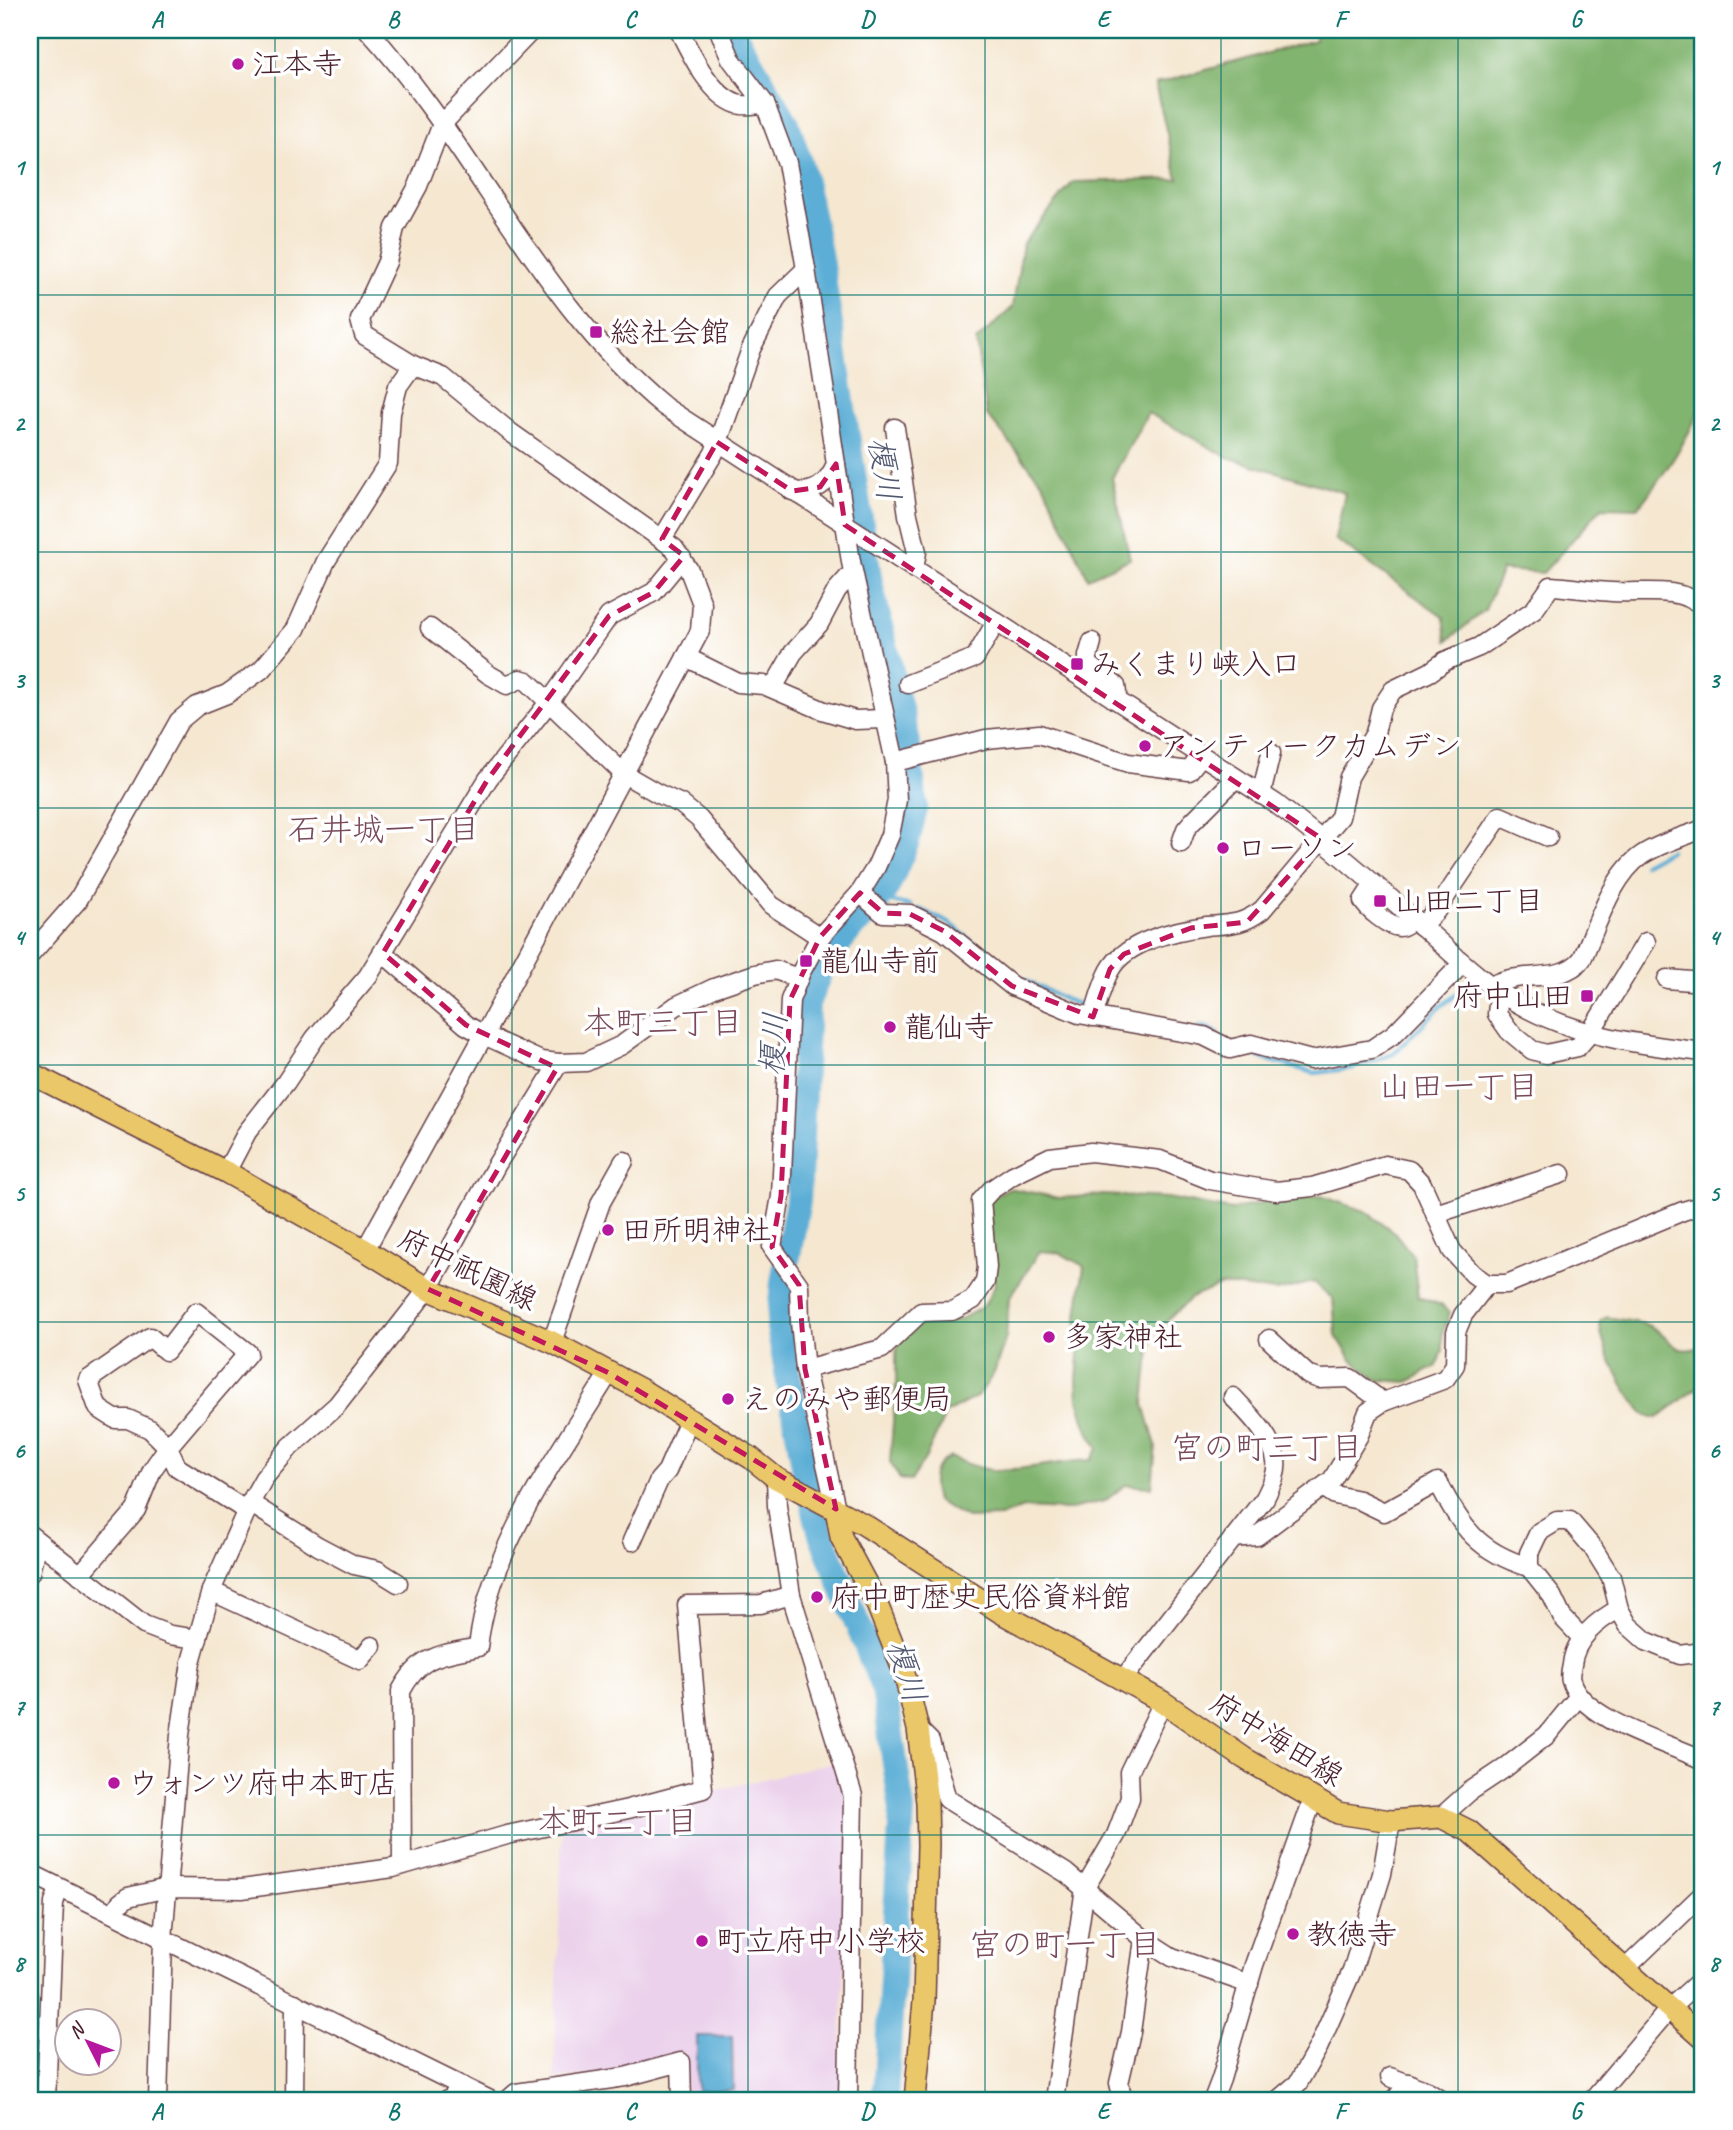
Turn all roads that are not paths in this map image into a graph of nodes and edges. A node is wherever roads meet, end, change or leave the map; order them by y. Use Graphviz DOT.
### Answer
graph roads {
  1 [pos="368,30"];
  2 [pos="532,30"];
  3 [pos="679,30"];
  4 [pos="719,30"];
  5 [pos="765,104"];
  6 [pos="442,124"];
  7 [pos="806,269"];
  8 [pos="413,365"];
  9 [pos="895,428"];
  10 [pos="717,442"];
  11 [pos="836,464"];
  12 [pos="792,491"];
  13 [pos="849,528"];
  14 [pos="662,539"];
  15 [pos="682,558"];
  16 [pos="914,569"];
  17 [pos="853,572"];
  18 [pos="1703,607"];
  19 [pos="996,622"];
  20 [pos="430,628"];
  21 [pos="1092,642"];
  22 [pos="686,657"];
  23 [pos="908,684"];
  24 [pos="773,688"];
  25 [pos="1114,699"];
  26 [pos="550,701"];
  27 [pos="885,719"];
  28 [pos="1271,753"];
  29 [pos="1201,756"];
  30 [pos="895,762"];
  31 [pos="624,774"];
  32 [pos="1236,778"];
  33 [pos="1261,794"];
  34 [pos="1703,829"];
  35 [pos="1548,837"];
  36 [pos="1322,839"];
  37 [pos="1181,843"];
  38 [pos="860,893"];
  39 [pos="1418,922"];
  40 [pos="820,937"];
  41 [pos="1646,942"];
  42 [pos="383,953"];
  43 [pos="30,956"];
  44 [pos="1462,964"];
  45 [pos="798,978"];
  46 [pos="1667,979"];
  47 [pos="1703,982"];
  48 [pos="1497,991"];
  49 [pos="1093,1017"];
  50 [pos="1590,1033"];
  51 [pos="484,1035"];
  52 [pos="1703,1052"];
  53 [pos="559,1063"];
  54 [pos="30,1073"];
  55 [pos="624,1161"];
  56 [pos="226,1172"];
  57 [pos="1561,1174"];
  58 [pos="1703,1205"];
  59 [pos="1435,1214"];
  60 [pos="365,1250"];
  61 [pos="1487,1284"];
  62 [pos="428,1289"];
  63 [pos="1269,1339"];
  64 [pos="552,1342"];
  65 [pos="805,1369"];
  66 [pos="610,1373"];
  67 [pos="1233,1396"];
  68 [pos="1383,1402"];
  69 [pos="689,1420"];
  70 [pos="168,1447"];
  71 [pos="776,1478"];
  72 [pos="1323,1487"];
  73 [pos="829,1505"];
  74 [pos="249,1507"];
  75 [pos="33,1538"];
  76 [pos="1233,1538"];
  77 [pos="632,1541"];
  78 [pos="1529,1567"];
  79 [pos="30,1573"];
  80 [pos="80,1575"];
  81 [pos="398,1583"];
  82 [pos="211,1591"];
  83 [pos="791,1595"];
  84 [pos="1619,1609"];
  85 [pos="1582,1638"];
  86 [pos="198,1639"];
  87 [pos="372,1646"];
  88 [pos="1703,1652"];
  89 [pos="1123,1679"];
  90 [pos="1579,1696"];
  91 [pos="1163,1702"];
  92 [pos="918,1729"];
  93 [pos="1703,1760"];
  94 [pos="1313,1799"];
  95 [pos="1441,1817"];
  96 [pos="1391,1821"];
  97 [pos="402,1865"];
  98 [pos="30,1873"];
  99 [pos="59,1888"];
  100 [pos="167,1888"];
  101 [pos="1085,1888"];
  102 [pos="1703,1894"];
  103 [pos="113,1914"];
  104 [pos="163,1939"];
  105 [pos="1144,1939"];
  106 [pos="1626,1968"];
  107 [pos="1703,1978"];
  108 [pos="1249,1984"];
  109 [pos="295,2004"];
  110 [pos="1670,2008"];
  111 [pos="1703,2038"];
  112 [pos="1390,2077"];
  113 [pos="1409,2083"];
  114 [pos="461,2086"];
  115 [pos="46,2100"];
  116 [pos="158,2100"];
  117 [pos="294,2100"];
  118 [pos="447,2100"];
  119 [pos="490,2100"];
  120 [pos="509,2100"];
  121 [pos="682,2100"];
  122 [pos="848,2100"];
  123 [pos="917,2100"];
  124 [pos="1054,2100"];
  125 [pos="1124,2100"];
  126 [pos="1213,2100"];
  127 [pos="1278,2100"];
  128 [pos="1395,2100"];
  129 [pos="1442,2100"];
  130 [pos="1592,2100"];
  1 -- 6 [label="street"];
  2 -- 6 [label="street"];
  3 -- 5 [label="street"];
  4 -- 5 [label="street"];
  5 -- 7 [label="street"];
  6 -- 8 [label="street"];
  6 -- 10 [label="street"];
  7 -- 10 [label="street"];
  7 -- 11 [label="street"];
  8 -- 14 [label="street"];
  8 -- 43 [label="street"];
  9 -- 16 [label="street"];
  10 -- 12 [label="street"];
  10 -- 14 [label="street"];
  11 -- 12 [label="street"];
  11 -- 13 [label="street"];
  12 -- 13 [label="street"];
  13 -- 16 [label="street"];
  13 -- 17 [label="street"];
  14 -- 15 [label="street"];
  15 -- 22 [label="street"];
  15 -- 26 [label="street"];
  16 -- 19 [label="street"];
  17 -- 24 [label="street"];
  17 -- 27 [label="street"];
  18 -- 36 [label="street"];
  19 -- 23 [label="street"];
  19 -- 25 [label="street"];
  20 -- 26 [label="street"];
  21 -- 25 [label="street"];
  22 -- 24 [label="street"];
  22 -- 31 [label="street"];
  24 -- 27 [label="street"];
  25 -- 29 [label="street"];
  26 -- 31 [label="street"];
  26 -- 42 [label="street"];
  27 -- 30 [label="street"];
  28 -- 33 [label="street"];
  29 -- 30 [label="street"];
  29 -- 32 [label="street"];
  30 -- 38 [label="street"];
  31 -- 40 [label="street"];
  31 -- 51 [label="street"];
  32 -- 33 [label="street"];
  32 -- 37 [label="street"];
  33 -- 36 [label="street"];
  34 -- 48 [label="street"];
  35 -- 39 [label="street"];
  36 -- 39 [label="street"];
  36 -- 49 [label="street"];
  38 -- 40 [label="street"];
  38 -- 49 [label="street"];
  39 -- 44 [label="street"];
  40 -- 45 [label="street"];
  41 -- 50 [label="street"];
  42 -- 51 [label="street"];
  42 -- 56 [label="street"];
  44 -- 48 [label="street"];
  44 -- 49 [label="street"];
  45 -- 53 [label="street"];
  45 -- 65 [label="street"];
  46 -- 47 [label="street"];
  48 -- 50 [label="street"];
  48 -- 50 [label="street"];
  50 -- 52 [label="street"];
  51 -- 53 [label="street"];
  51 -- 60 [label="street"];
  53 -- 62 [label="street"];
  54 -- 56 [label="main road, 府中祇園線"];
  55 -- 64 [label="street"];
  56 -- 60 [label="main road, 府中祇園線"];
  57 -- 59 [label="street"];
  58 -- 61 [label="street"];
  59 -- 61 [label="street"];
  59 -- 65 [label="street"];
  60 -- 62 [label="main road, 府中祇園線"];
  61 -- 68 [label="street"];
  62 -- 64 [label="main road, 府中祇園線"];
  62 -- 74 [label="street"];
  63 -- 68 [label="street"];
  64 -- 66 [label="main road, 府中祇園線"];
  65 -- 73 [label="street"];
  66 -- 69 [label="main road, 府中祇園線"];
  66 -- 97 [label="street"];
  67 -- 76 [label="street"];
  68 -- 72 [label="street"];
  69 -- 71 [label="main road, 府中祇園線"];
  69 -- 77 [label="street"];
  70 -- 70 [label="street"];
  70 -- 74 [label="street"];
  70 -- 80 [label="street"];
  71 -- 73 [label="main road, 府中祇園線"];
  71 -- 83 [label="street"];
  72 -- 76 [label="street"];
  72 -- 78 [label="street"];
  73 -- 89 [label="main road, 府中海田線"];
  73 -- 92 [label="main road"];
  74 -- 81 [label="street"];
  74 -- 82 [label="street"];
  75 -- 79 [label="street"];
  75 -- 80 [label="street"];
  76 -- 89 [label="street"];
  78 -- 84 [label="street"];
  78 -- 85 [label="street"];
  80 -- 86 [label="street"];
  82 -- 86 [label="street"];
  82 -- 87 [label="street"];
  83 -- 97 [label="street"];
  83 -- 122 [label="street"];
  84 -- 85 [label="street"];
  84 -- 88 [label="street"];
  85 -- 90 [label="street"];
  86 -- 100 [label="street"];
  89 -- 91 [label="main road, 府中海田線"];
  90 -- 93 [label="street"];
  90 -- 95 [label="street"];
  91 -- 94 [label="main road, 府中海田線"];
  91 -- 101 [label="street"];
  92 -- 101 [label="street"];
  92 -- 123 [label="main road"];
  94 -- 96 [label="main road, 府中海田線"];
  94 -- 108 [label="street"];
  95 -- 96 [label="main road, 府中海田線"];
  95 -- 106 [label="main road"];
  96 -- 127 [label="street"];
  97 -- 100 [label="street"];
  98 -- 99 [label="street"];
  99 -- 103 [label="street"];
  99 -- 115 [label="street"];
  100 -- 103 [label="street"];
  100 -- 104 [label="street"];
  101 -- 105 [label="street"];
  101 -- 124 [label="street"];
  102 -- 106 [label="street"];
  103 -- 104 [label="street"];
  104 -- 109 [label="street"];
  104 -- 116 [label="street"];
  105 -- 108 [label="street"];
  105 -- 125 [label="street"];
  106 -- 110 [label="main road"];
  107 -- 110 [label="street"];
  108 -- 126 [label="street"];
  109 -- 114 [label="street"];
  109 -- 117 [label="street"];
  110 -- 111 [label="main road"];
  110 -- 130 [label="street"];
  112 -- 113 [label="street"];
  113 -- 128 [label="street"];
  113 -- 129 [label="street"];
  114 -- 118 [label="street"];
  114 -- 119 [label="street"];
  120 -- 121 [label="street"];
}
